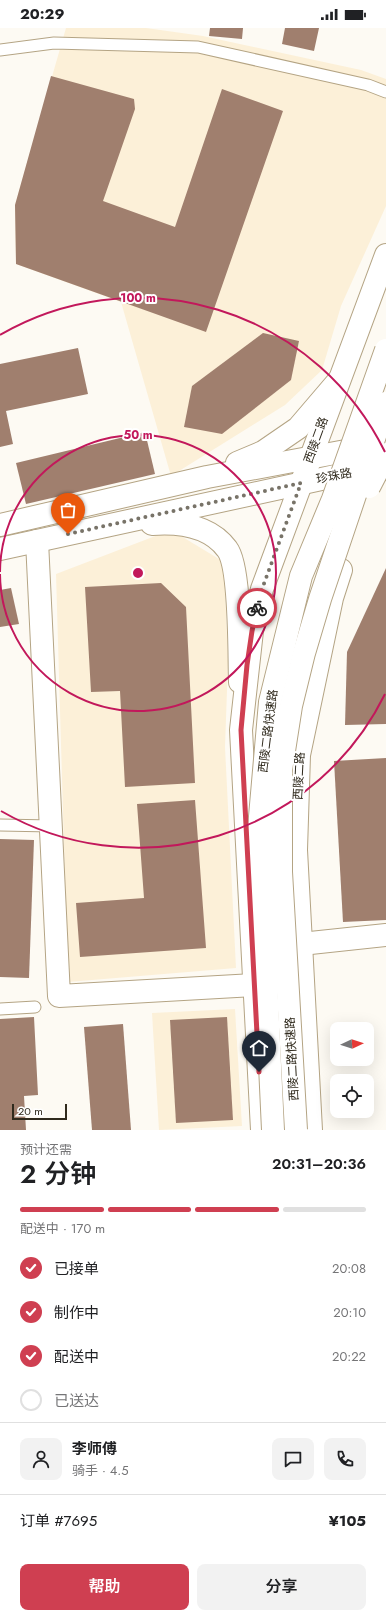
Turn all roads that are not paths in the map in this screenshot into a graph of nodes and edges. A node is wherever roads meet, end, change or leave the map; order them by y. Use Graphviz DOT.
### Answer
graph roads {
  1 [pos="0,50"];
  2 [pos="386,92"];
  3 [pos="386,255"];
  4 [pos="386,350"];
  5 [pos="339,379"];
  6 [pos="386,403"];
  7 [pos="383,451"];
  8 [pos="309,458"];
  9 [pos="206,477"];
  10 [pos="301,483"];
  11 [pos="0,525"];
  12 [pos="83,530"];
  13 [pos="37,541"];
  14 [pos="339,542"];
  15 [pos="0,549"];
  16 [pos="241,730"];
  17 [pos="0,825"];
  18 [pos="52,826"];
  19 [pos="386,935"];
  20 [pos="301,944"];
  21 [pos="254,985"];
  22 [pos="35,1007"];
  23 [pos="0,1009"];
  24 [pos="262,1130"];
  25 [pos="273,1130"];
  26 [pos="296,1130"];
  27 [pos="311,1130"];
  1 -- 2 [label="lane"];
  3 -- 5 [label="main road, 西陵二路"];
  4 -- 25 [label="main road, 西陵二路快速路, bridge"];
  5 -- 8 [label="main road, 西陵二路"];
  5 -- 9 [label="main road"];
  6 -- 14 [label="main road, 西陵二路快速路, bridge"];
  7 -- 8 [label="main road, 珍珠路"];
  7 -- 10 [label="main road, 珍珠路"];
  7 -- 14 [label="main road, bridge"];
  7 -- 20 [label="main road, 西陵二路"];
  8 -- 9 [label="main road, 珍珠路"];
  8 -- 10 [label="main road, 西陵二路"];
  9 -- 11 [label="main road, 珍珠路"];
  10 -- 12 [label="main road, 珍珠路"];
  10 -- 16 [label="main road, 西陵二路"];
  12 -- 13 [label="main road, 珍珠路"];
  12 -- 16 [label="main road"];
  13 -- 15 [label="main road, 珍珠路"];
  13 -- 18 [label="main road"];
  14 -- 26 [label="main road, 西陵二路快速路, bridge"];
  16 -- 21 [label="main road, 西陵二路"];
  17 -- 18 [label="lane"];
  18 -- 21 [label="main road"];
  19 -- 20 [label="main road"];
  20 -- 27 [label="main road, 西陵二路"];
  21 -- 24 [label="main road, 西陵二路"];
  22 -- 23 [label="lane"];
}
